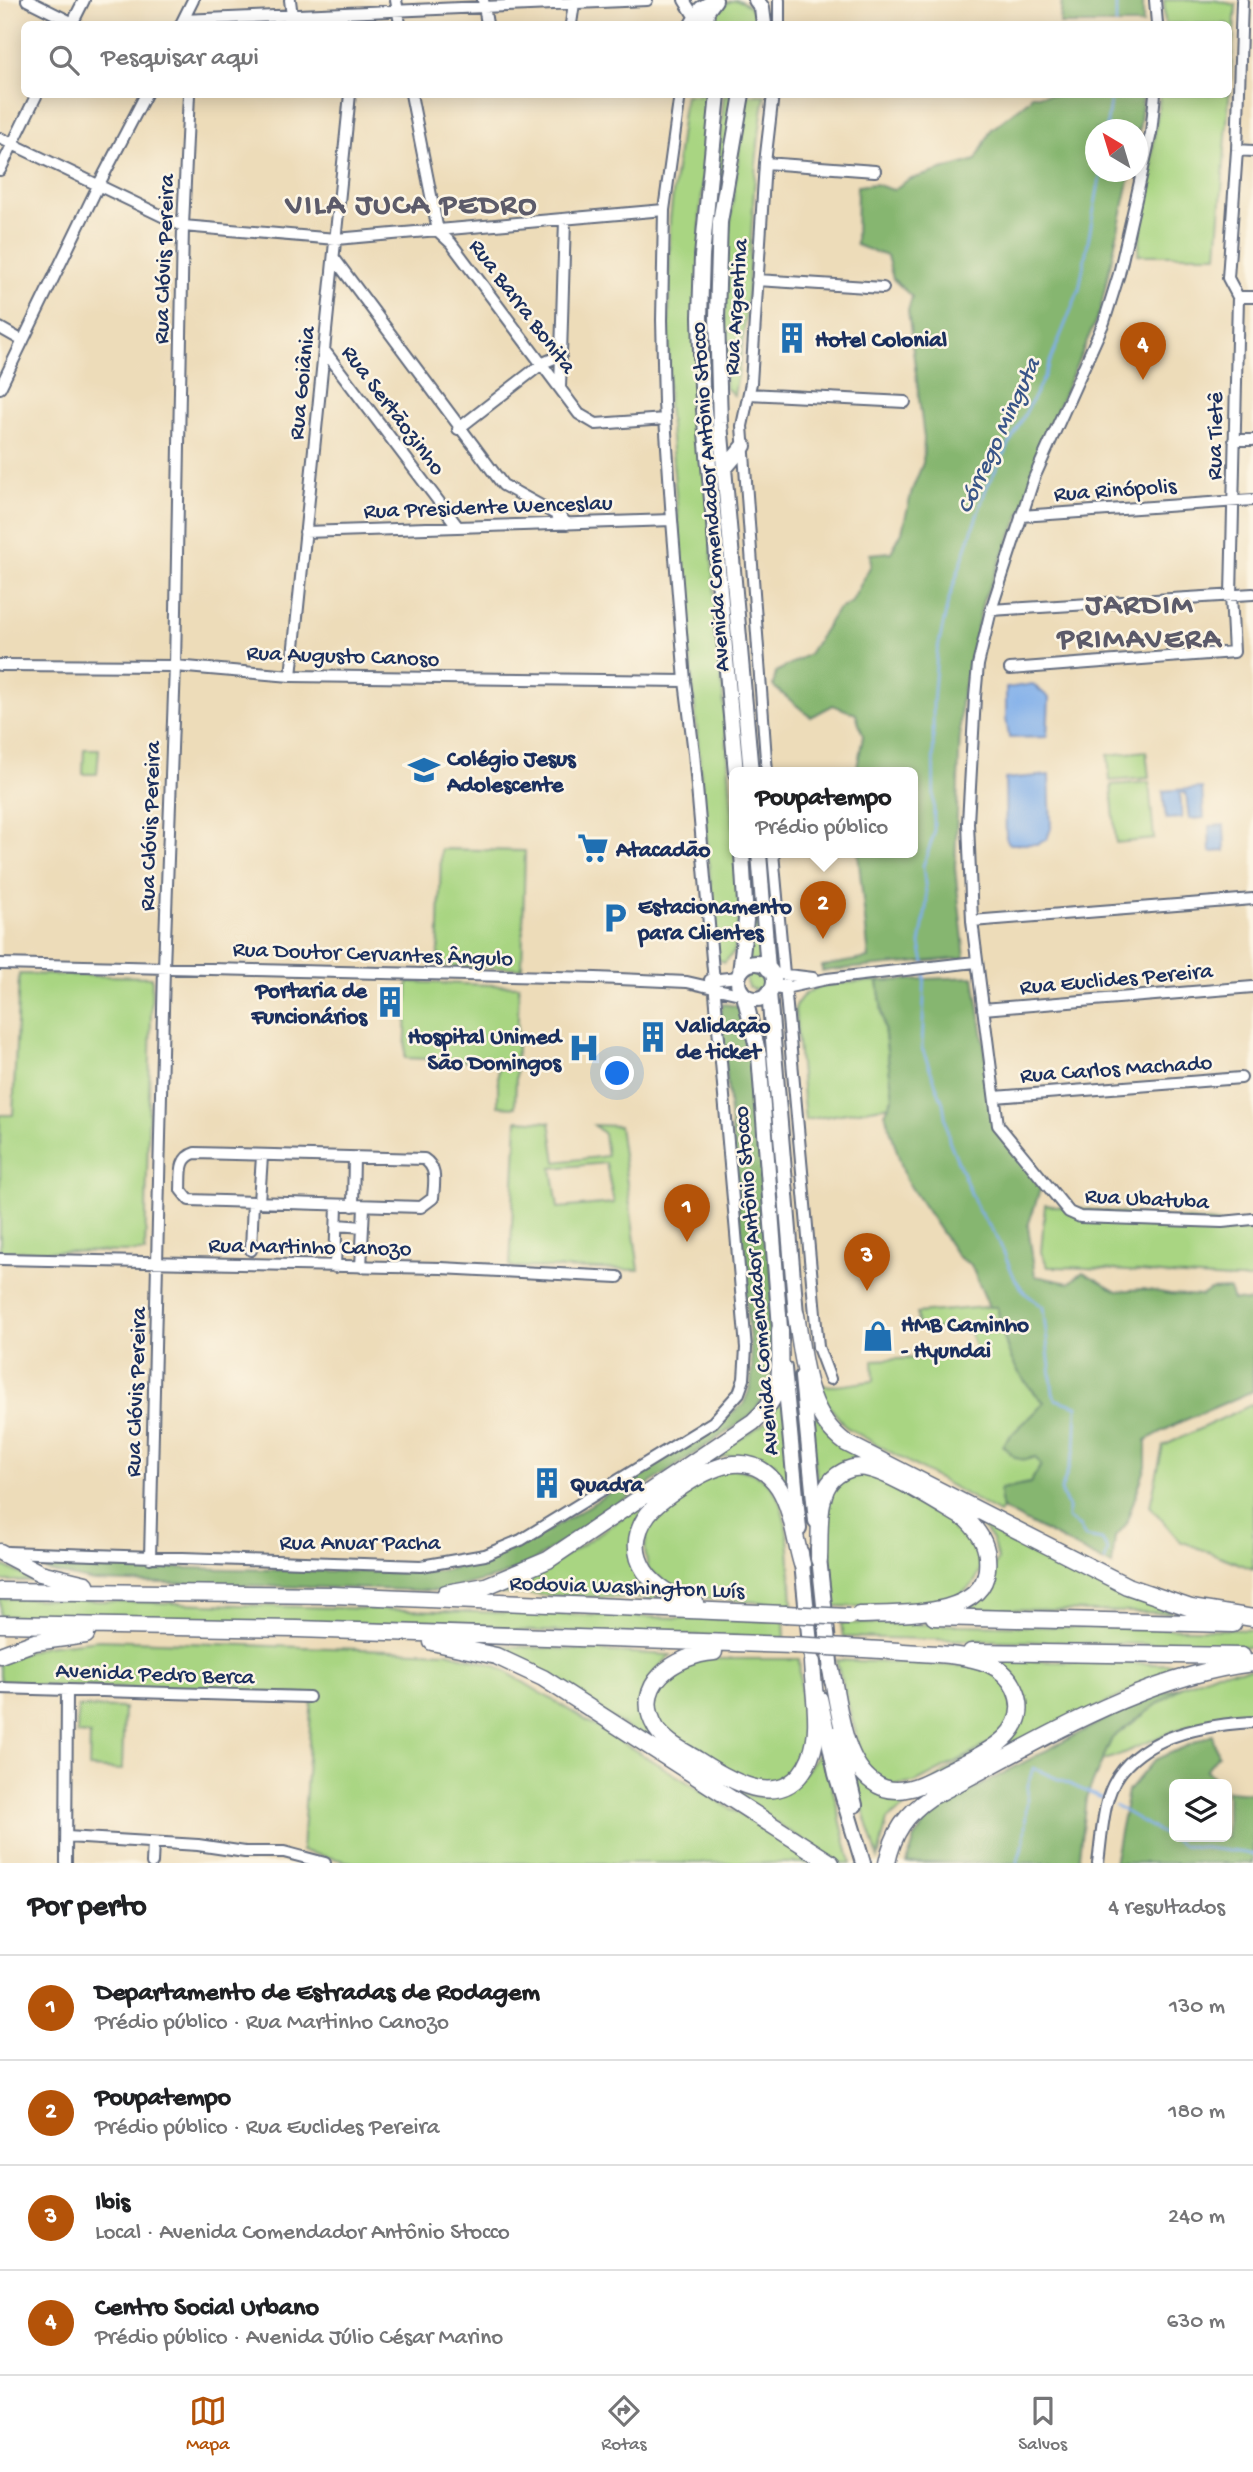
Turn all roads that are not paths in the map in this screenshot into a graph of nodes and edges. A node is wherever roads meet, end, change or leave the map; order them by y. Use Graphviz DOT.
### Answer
graph roads {
  1 [pos="27,0"];
  2 [pos="85,0"];
  3 [pos="193,0"];
  4 [pos="289,0"];
  5 [pos="646,0"];
  6 [pos="684,0"];
  7 [pos="714,0"];
  8 [pos="756,0"];
  9 [pos="779,0"];
  10 [pos="1155,0"];
  11 [pos="1241,0"];
  12 [pos="1253,1"];
  13 [pos="537,2"];
  14 [pos="484,3"];
  15 [pos="574,3"];
  16 [pos="397,5"];
  17 [pos="292,20"];
  18 [pos="67,21"];
  19 [pos="74,21"];
  20 [pos="182,21"];
  21 [pos="237,21"];
  22 [pos="487,21"];
  23 [pos="571,21"];
  24 [pos="694,21"];
  25 [pos="695,21"];
  26 [pos="706,21"];
  27 [pos="764,21"];
  28 [pos="779,21"];
  29 [pos="1157,21"];
  30 [pos="35,98"];
  31 [pos="144,98"];
  32 [pos="189,98"];
  33 [pos="350,98"];
  34 [pos="412,98"];
  35 [pos="679,98"];
  36 [pos="718,98"];
  37 [pos="741,98"];
  38 [pos="773,98"];
  39 [pos="1154,98"];
  40 [pos="0,138"];
  41 [pos="12,144"];
  42 [pos="1237,150"];
  43 [pos="1253,151"];
  44 [pos="765,163"];
  45 [pos="0,170"];
  46 [pos="875,171"];
  47 [pos="98,186"];
  48 [pos="664,210"];
  49 [pos="565,220"];
  50 [pos="183,226"];
  51 [pos="438,232"];
  52 [pos="336,239"];
  53 [pos="334,258"];
  54 [pos="757,279"];
  55 [pos="883,288"];
  56 [pos="1238,297"];
  57 [pos="1253,297"];
  58 [pos="0,328"];
  59 [pos="23,341"];
  60 [pos="561,348"];
  61 [pos="324,350"];
  62 [pos="543,363"];
  63 [pos="0,388"];
  64 [pos="560,388"];
  65 [pos="749,394"];
  66 [pos="905,402"];
  67 [pos="665,419"];
  68 [pos="458,429"];
  69 [pos="1234,440"];
  70 [pos="1253,440"];
  71 [pos="744,446"];
  72 [pos="726,467"];
  73 [pos="1253,500"];
  74 [pos="1233,502"];
  75 [pos="1021,516"];
  76 [pos="673,520"];
  77 [pos="567,524"];
  78 [pos="458,527"];
  79 [pos="305,532"];
  80 [pos="1231,594"];
  81 [pos="1253,594"];
  82 [pos="991,610"];
  83 [pos="0,665"];
  84 [pos="175,666"];
  85 [pos="1010,669"];
  86 [pos="291,676"];
  87 [pos="685,681"];
  88 [pos="735,767"];
  89 [pos="751,767"];
  90 [pos="767,767"];
  91 [pos="742,858"];
  92 [pos="760,858"];
  93 [pos="773,858"];
  94 [pos="1253,899"];
  95 [pos="972,922"];
  96 [pos="975,962"];
  97 [pos="0,964"];
  98 [pos="164,968"];
  99 [pos="774,973"];
  100 [pos="739,975"];
  101 [pos="827,979"];
  102 [pos="715,983"];
  103 [pos="1253,988"];
  104 [pos="775,990"];
  105 [pos="744,995"];
  106 [pos="983,1009"];
  107 [pos="1241,1078"];
  108 [pos="995,1097"];
  109 [pos="262,1156"];
  110 [pos="354,1158"];
  111 [pos="256,1202"];
  112 [pos="337,1205"];
  113 [pos="358,1206"];
  114 [pos="1253,1219"];
  115 [pos="337,1225"];
  116 [pos="363,1227"];
  117 [pos="251,1250"];
  118 [pos="0,1259"];
  119 [pos="159,1264"];
  120 [pos="335,1267"];
  121 [pos="360,1267"];
  122 [pos="618,1277"];
  123 [pos="796,1315"];
  124 [pos="780,1330"];
  125 [pos="830,1379"];
  126 [pos="0,1552"];
  127 [pos="150,1558"];
  128 [pos="819,1559"];
  129 [pos="802,1564"];
  130 [pos="0,1591"];
  131 [pos="179,1593"];
  132 [pos="332,1595"];
  133 [pos="757,1612"];
  134 [pos="854,1616"];
  135 [pos="1253,1618"];
  136 [pos="0,1624"];
  137 [pos="1253,1624"];
  138 [pos="176,1628"];
  139 [pos="297,1629"];
  140 [pos="789,1645"];
  141 [pos="889,1651"];
  142 [pos="0,1655"];
  143 [pos="1253,1656"];
  144 [pos="812,1662"];
  145 [pos="1253,1662"];
  146 [pos="831,1670"];
  147 [pos="0,1688"];
  148 [pos="68,1690"];
  149 [pos="309,1698"];
  150 [pos="1253,1722"];
  151 [pos="67,1837"];
  152 [pos="153,1843"];
  153 [pos="245,1858"];
  154 [pos="66,1863"];
  155 [pos="152,1863"];
  156 [pos="325,1863"];
  157 [pos="831,1863"];
  158 [pos="863,1863"];
  159 [pos="873,1863"];
  160 [pos="887,1863"];
  161 [pos="1098,1863"];
  1 -- 18 [label="street"];
  2 -- 19 [label="street"];
  3 -- 20 [label="street"];
  4 -- 17 [label="street"];
  5 -- 15 [label="street"];
  6 -- 24 [label="street"];
  7 -- 25 [label="street"];
  7 -- 26 [label="main road"];
  8 -- 27 [label="main road"];
  9 -- 28 [label="street"];
  10 -- 29 [label="street"];
  11 -- 12 [label="street"];
  11 -- 42 [label="street, Rua Tietê"];
  13 -- 14 [label="street"];
  13 -- 15 [label="street"];
  14 -- 16 [label="street"];
  14 -- 22 [label="street"];
  15 -- 23 [label="street"];
  16 -- 17 [label="street"];
  17 -- 21 [label="street"];
  30 -- 41 [label="street"];
  31 -- 47 [label="street"];
  32 -- 50 [label="street, Rua Clóvis Pereira"];
  33 -- 52 [label="street, Rua Goiânia"];
  34 -- 51 [label="street, Rua Barra Bonita"];
  35 -- 48 [label="street"];
  36 -- 88 [label="main road, Avenida Comendador Antônio Stocco"];
  37 -- 72 [label="main road, Avenida Comendador Antônio Stocco"];
  38 -- 44 [label="street, Rua Argentina"];
  39 -- 75 [label="street"];
  40 -- 41 [label="street"];
  41 -- 45 [label="street"];
  41 -- 47 [label="street"];
  42 -- 43 [label="street"];
  42 -- 56 [label="street, Rua Tietê"];
  44 -- 46 [label="street"];
  44 -- 54 [label="street, Rua Argentina"];
  47 -- 50 [label="street"];
  47 -- 59 [label="street"];
  48 -- 49 [label="street"];
  48 -- 67 [label="street"];
  49 -- 51 [label="street"];
  49 -- 60 [label="street"];
  50 -- 52 [label="street"];
  50 -- 84 [label="street, Rua Clóvis Pereira"];
  51 -- 52 [label="street"];
  51 -- 62 [label="street, Rua Barra Bonita"];
  52 -- 53 [label="street, Rua Goiânia"];
  53 -- 61 [label="street, Rua Goiânia"];
  53 -- 68 [label="street"];
  54 -- 55 [label="street"];
  54 -- 65 [label="street, Rua Argentina"];
  56 -- 57 [label="street"];
  56 -- 69 [label="street, Rua Tietê"];
  58 -- 59 [label="street"];
  59 -- 63 [label="street"];
  60 -- 62 [label="street"];
  60 -- 64 [label="street"];
  61 -- 78 [label="street, Rua Sertãozinho"];
  61 -- 79 [label="street, Rua Goiânia"];
  62 -- 64 [label="street, Rua Barra Bonita"];
  62 -- 68 [label="street"];
  64 -- 67 [label="street, Rua Barra Bonita"];
  65 -- 66 [label="street"];
  65 -- 71 [label="street, Rua Argentina"];
  67 -- 76 [label="street"];
  68 -- 77 [label="street"];
  69 -- 70 [label="street"];
  69 -- 74 [label="street, Rua Tietê"];
  71 -- 72 [label="main road"];
  71 -- 90 [label="street, Rua Argentina"];
  72 -- 89 [label="main road, Avenida Comendador Antônio Stocco"];
  73 -- 74 [label="street, Rua Rinópolis"];
  74 -- 75 [label="street, Rua Rinópolis"];
  74 -- 80 [label="street, Rua Tietê"];
  75 -- 82 [label="street"];
  76 -- 77 [label="street, Rua Presidente Wenceslau"];
  76 -- 87 [label="street"];
  77 -- 78 [label="street, Rua Presidente Wenceslau"];
  78 -- 79 [label="street, Rua Presidente Wenceslau"];
  79 -- 86 [label="street, Rua Goiânia"];
  80 -- 81 [label="street"];
  80 -- 82 [label="street"];
  80 -- 85 [label="street, Rua Tietê"];
  82 -- 95 [label="street"];
  83 -- 84 [label="street, Rua Augusto Canoso"];
  84 -- 86 [label="street, Rua Augusto Canoso"];
  84 -- 98 [label="street, Rua Clóvis Pereira"];
  86 -- 87 [label="street, Rua Augusto Canoso"];
  87 -- 102 [label="street"];
  91 -- 100 [label="main road"];
  92 -- 99 [label="main road"];
  93 -- 99 [label="street"];
  94 -- 95 [label="street"];
  95 -- 96 [label="street"];
  96 -- 101 [label="street"];
  96 -- 106 [label="street"];
  97 -- 98 [label="street, Rua Doutor Cervantes Ângulo"];
  98 -- 102 [label="street, Rua Doutor Cervantes Ângulo"];
  98 -- 119 [label="street, Rua Clóvis Pereira"];
  99 -- 100 [label="main road"];
  99 -- 101 [label="street"];
  99 -- 104 [label="main road"];
  100 -- 102 [label="street"];
  100 -- 105 [label="main road"];
  101 -- 104 [label="street"];
  102 -- 105 [label="street, Rua Doutor Cervantes Ângulo"];
  102 -- 127 [label="street, Rua Anuar Pacha"];
  103 -- 106 [label="street, Rua Euclides Pereira"];
  104 -- 105 [label="main road"];
  104 -- 123 [label="main road, Avenida Comendador Antônio Stocco"];
  104 -- 125 [label="street"];
  105 -- 124 [label="main road, Avenida Comendador Antônio Stocco"];
  106 -- 108 [label="street"];
  107 -- 108 [label="street, Rua Carlos Machado"];
  108 -- 114 [label="street, Rua Ubatuba"];
  109 -- 110 [label="street"];
  109 -- 111 [label="street"];
  109 -- 111 [label="street"];
  110 -- 113 [label="street"];
  110 -- 113 [label="street"];
  111 -- 112 [label="street"];
  111 -- 117 [label="street"];
  112 -- 113 [label="street"];
  112 -- 115 [label="street"];
  113 -- 116 [label="street"];
  115 -- 116 [label="street"];
  115 -- 120 [label="street"];
  116 -- 121 [label="street"];
  118 -- 119 [label="street, Rua Martinho Canozo"];
  119 -- 120 [label="street, Rua Martinho Canozo"];
  119 -- 127 [label="street, Rua Clóvis Pereira"];
  120 -- 121 [label="street, Rua Martinho Canozo"];
  121 -- 122 [label="street, Rua Martinho Canozo"];
  123 -- 128 [label="main road, Avenida Comendador Antônio Stocco"];
  123 -- 135 [label="highway"];
  124 -- 129 [label="main road, Avenida Comendador Antônio Stocco"];
  124 -- 132 [label="highway"];
  126 -- 127 [label="street, Rua Anuar Pacha"];
  126 -- 131 [label="highway"];
  128 -- 134 [label="highway"];
  128 -- 146 [label="main road, Avenida Comendador Antônio Stocco"];
  129 -- 133 [label="highway"];
  129 -- 144 [label="main road, Avenida Comendador Antônio Stocco"];
  130 -- 131 [label="highway, Rodovia Washington Luís"];
  131 -- 132 [label="highway, Rodovia Washington Luís"];
  132 -- 133 [label="highway, Rodovia Washington Luís"];
  133 -- 134 [label="highway, Rodovia Washington Luís, bridge"];
  134 -- 137 [label="highway, Rodovia Washington Luís"];
  136 -- 138 [label="highway"];
  138 -- 139 [label="highway"];
  138 -- 142 [label="highway"];
  139 -- 140 [label="highway"];
  139 -- 157 [label="highway"];
  140 -- 141 [label="highway, bridge"];
  140 -- 144 [label="highway"];
  141 -- 143 [label="highway"];
  141 -- 146 [label="highway"];
  144 -- 158 [label="main road, Avenida Comendador Antônio Stocco"];
  145 -- 160 [label="highway"];
  146 -- 159 [label="main road, Avenida Comendador Antônio Stocco"];
  147 -- 148 [label="street, Avenida Pedro Berca"];
  148 -- 149 [label="street, Avenida Pedro Berca"];
  148 -- 151 [label="street"];
  150 -- 161 [label="street"];
  151 -- 152 [label="street"];
  151 -- 154 [label="street"];
  152 -- 153 [label="street"];
  152 -- 155 [label="street"];
  153 -- 156 [label="street"];
}
